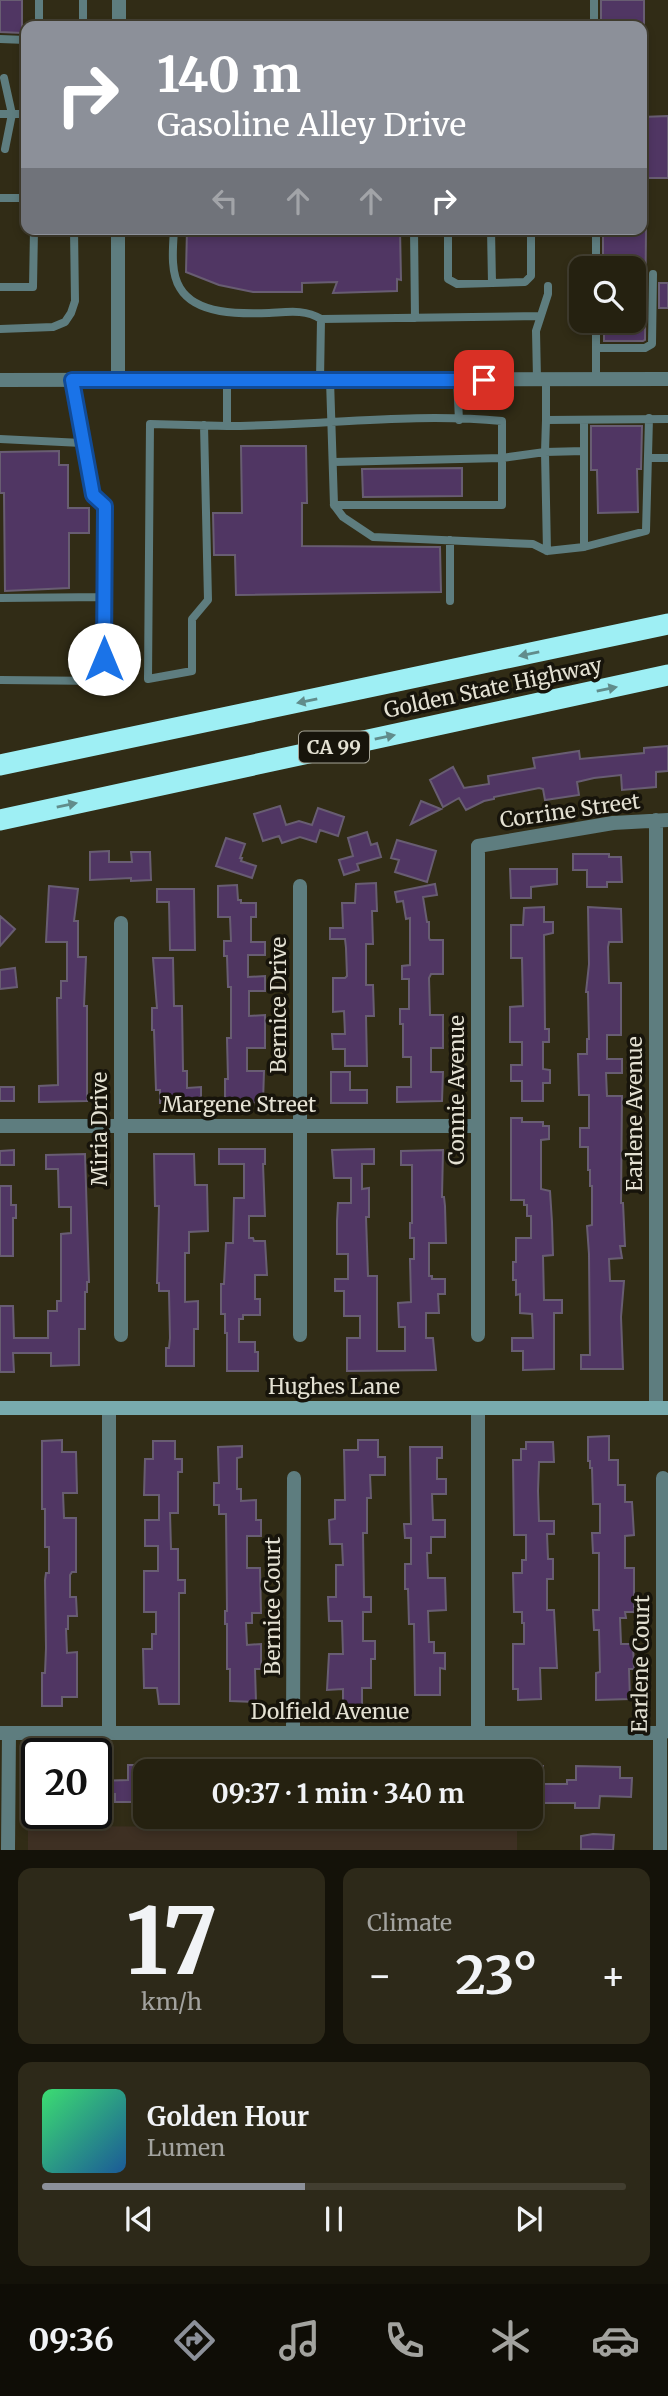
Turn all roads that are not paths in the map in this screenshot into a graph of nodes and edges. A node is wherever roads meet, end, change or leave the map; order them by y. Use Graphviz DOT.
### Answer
graph roads {
  1 [pos="39,0"];
  2 [pos="83,0"];
  3 [pos="119,0"];
  4 [pos="594,0"];
  5 [pos="39,21"];
  6 [pos="83,21"];
  7 [pos="118,21"];
  8 [pos="594,21"];
  9 [pos="0,39"];
  10 [pos="21,40"];
  11 [pos="4,78"];
  12 [pos="0,114"];
  13 [pos="12,114"];
  14 [pos="21,114"];
  15 [pos="5,149"];
  16 [pos="0,198"];
  17 [pos="21,198"];
  18 [pos="34,235"];
  19 [pos="74,235"];
  20 [pos="118,235"];
  21 [pos="174,235"];
  22 [pos="414,235"];
  23 [pos="448,235"];
  24 [pos="491,235"];
  25 [pos="531,235"];
  26 [pos="596,235"];
  27 [pos="596,256"];
  28 [pos="653,274"];
  29 [pos="492,284"];
  30 [pos="548,286"];
  31 [pos="0,288"];
  32 [pos="540,316"];
  33 [pos="415,318"];
  34 [pos="321,319"];
  35 [pos="0,329"];
  36 [pos="596,333"];
  37 [pos="596,348"];
  38 [pos="668,379"];
  39 [pos="0,380"];
  40 [pos="72,380"];
  41 [pos="118,380"];
  42 [pos="227,380"];
  43 [pos="325,380"];
  44 [pos="457,380"];
  45 [pos="542,380"];
  46 [pos="596,380"];
  47 [pos="649,418"];
  48 [pos="668,418"];
  49 [pos="459,420"];
  50 [pos="546,420"];
  51 [pos="584,420"];
  52 [pos="331,422"];
  53 [pos="204,425"];
  54 [pos="227,426"];
  55 [pos="0,439"];
  56 [pos="82,443"];
  57 [pos="584,451"];
  58 [pos="545,452"];
  59 [pos="502,458"];
  60 [pos="648,458"];
  61 [pos="668,458"];
  62 [pos="334,462"];
  63 [pos="334,505"];
  64 [pos="450,540"];
  65 [pos="584,547"];
  66 [pos="547,551"];
  67 [pos="105,597"];
  68 [pos="0,598"];
  69 [pos="450,601"];
  70 [pos="668,624"];
  71 [pos="668,676"];
  72 [pos="0,680"];
  73 [pos="0,765"];
  74 [pos="0,820"];
  75 [pos="662,820"];
  76 [pos="478,846"];
  77 [pos="300,886"];
  78 [pos="121,923"];
  79 [pos="0,1126"];
  80 [pos="121,1126"];
  81 [pos="300,1126"];
  82 [pos="478,1126"];
  83 [pos="121,1335"];
  84 [pos="300,1335"];
  85 [pos="478,1335"];
  86 [pos="0,1408"];
  87 [pos="109,1408"];
  88 [pos="478,1408"];
  89 [pos="662,1408"];
  90 [pos="294,1478"];
  91 [pos="663,1478"];
  92 [pos="4,1733"];
  93 [pos="109,1733"];
  94 [pos="293,1733"];
  95 [pos="478,1733"];
  96 [pos="660,1733"];
  97 [pos="8,1850"];
  98 [pos="660,1850"];
  1 -- 5 [label="lane"];
  2 -- 6 [label="lane"];
  3 -- 7 [label="street"];
  4 -- 8 [label="lane"];
  9 -- 10 [label="lane"];
  11 -- 13 [label="lane"];
  12 -- 13 [label="lane"];
  13 -- 14 [label="lane"];
  13 -- 15 [label="lane"];
  16 -- 17 [label="lane"];
  18 -- 31 [label="lane"];
  19 -- 35 [label="lane"];
  20 -- 41 [label="street"];
  21 -- 34 [label="lane"];
  22 -- 33 [label="lane"];
  23 -- 29 [label="lane"];
  24 -- 29 [label="lane"];
  25 -- 29 [label="lane"];
  26 -- 27 [label="lane"];
  28 -- 37 [label="lane"];
  30 -- 32 [label="lane"];
  32 -- 33 [label="lane"];
  32 -- 45 [label="lane"];
  33 -- 34 [label="lane"];
  34 -- 43 [label="lane"];
  36 -- 37 [label="lane"];
  37 -- 46 [label="lane"];
  38 -- 46 [label="street"];
  39 -- 40 [label="street"];
  40 -- 41 [label="street"];
  40 -- 56 [label="lane"];
  41 -- 42 [label="street"];
  42 -- 43 [label="street"];
  42 -- 54 [label="lane"];
  43 -- 44 [label="street"];
  43 -- 52 [label="lane"];
  44 -- 45 [label="street"];
  44 -- 49 [label="lane"];
  45 -- 46 [label="street"];
  45 -- 50 [label="lane"];
  47 -- 48 [label="lane"];
  47 -- 51 [label="lane"];
  47 -- 60 [label="lane"];
  49 -- 52 [label="lane"];
  49 -- 59 [label="lane"];
  50 -- 51 [label="lane"];
  50 -- 58 [label="lane"];
  51 -- 57 [label="lane"];
  52 -- 54 [label="lane"];
  52 -- 62 [label="lane"];
  53 -- 53 [label="lane"];
  53 -- 54 [label="lane"];
  55 -- 56 [label="lane"];
  56 -- 67 [label="lane"];
  57 -- 58 [label="lane"];
  57 -- 65 [label="lane"];
  58 -- 59 [label="lane"];
  58 -- 66 [label="lane"];
  59 -- 62 [label="lane"];
  59 -- 63 [label="lane"];
  60 -- 61 [label="lane"];
  60 -- 65 [label="lane"];
  62 -- 63 [label="lane"];
  63 -- 64 [label="lane"];
  64 -- 66 [label="lane"];
  64 -- 69 [label="lane"];
  65 -- 66 [label="lane"];
  67 -- 68 [label="lane"];
  67 -- 72 [label="lane"];
  70 -- 73 [label="highway, Golden State Highway / CA 99, one-way"];
  74 -- 71 [label="highway, Golden State Highway / CA 99, one-way"];
  75 -- 76 [label="street, Corrine Street"];
  75 -- 89 [label="street, Earlene Avenue"];
  76 -- 82 [label="street, Connie Avenue"];
  77 -- 81 [label="street, Bernice Drive"];
  78 -- 80 [label="street, Miria Drive"];
  79 -- 80 [label="street, Margene Street"];
  80 -- 81 [label="street, Margene Street"];
  80 -- 83 [label="street, Miria Drive"];
  81 -- 82 [label="street, Margene Street"];
  81 -- 84 [label="street, Bernice Drive"];
  82 -- 85 [label="street, Connie Avenue"];
  86 -- 87 [label="street, Hughes Lane"];
  87 -- 88 [label="street, Hughes Lane"];
  87 -- 93 [label="street"];
  88 -- 89 [label="street, Hughes Lane"];
  88 -- 95 [label="street"];
  90 -- 94 [label="street, Bernice Court"];
  91 -- 96 [label="street, Earlene Court"];
  92 -- 93 [label="street, Dolfield Avenue"];
  92 -- 97 [label="street"];
  93 -- 94 [label="street, Dolfield Avenue"];
  94 -- 95 [label="street, Dolfield Avenue"];
  95 -- 96 [label="street, Dolfield Avenue"];
  96 -- 98 [label="street, Earlene Court"];
}
